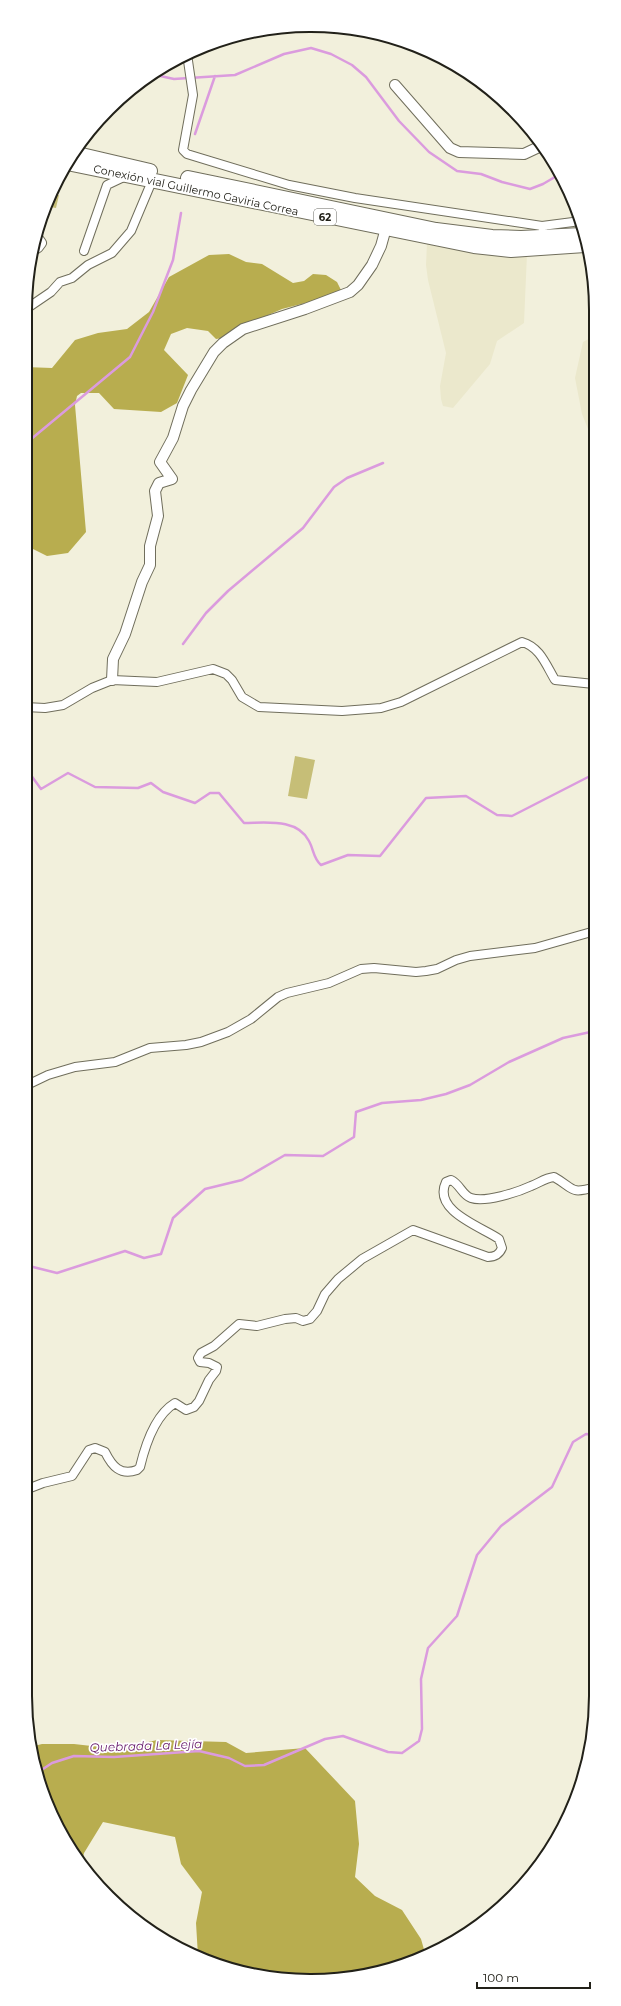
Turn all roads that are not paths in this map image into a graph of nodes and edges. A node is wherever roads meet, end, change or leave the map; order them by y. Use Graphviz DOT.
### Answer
graph roads {
  1 [pos="188,61"];
  2 [pos="395,85"];
  3 [pos="536,148"];
  4 [pos="80,155"];
  5 [pos="73,164"];
  6 [pos="100,170"];
  7 [pos="127,176"];
  8 [pos="152,181"];
  9 [pos="107,186"];
  10 [pos="574,221"];
  11 [pos="386,228"];
  12 [pos="543,231"];
  13 [pos="579,235"];
  14 [pos="582,245"];
  15 [pos="84,252"];
  16 [pos="32,305"];
  17 [pos="112,680"];
  18 [pos="589,683"];
  19 [pos="32,707"];
  20 [pos="589,934"];
  21 [pos="32,1083"];
  22 [pos="589,1189"];
  23 [pos="32,1487"];
  1 -- 12 [label="street"];
  2 -- 3 [label="street"];
  4 -- 12 [label="highway, Conexión vial Guillermo Gaviria Correa / 62"];
  5 -- 6 [label="highway, Conexión vial Guillermo Gaviria Correa / 62"];
  6 -- 7 [label="highway, Conexión vial Guillermo Gaviria Correa / 62"];
  6 -- 9 [label="street"];
  7 -- 8 [label="highway, Conexión vial Guillermo Gaviria Correa / 62"];
  7 -- 9 [label="street"];
  8 -- 11 [label="highway, Conexión vial Guillermo Gaviria Correa / 62"];
  8 -- 16 [label="street"];
  9 -- 15 [label="street"];
  10 -- 12 [label="street"];
  11 -- 14 [label="highway, Conexión vial Guillermo Gaviria Correa / 62"];
  11 -- 17 [label="street"];
  12 -- 13 [label="highway, Conexión vial Guillermo Gaviria Correa / 62"];
  17 -- 18 [label="street"];
  17 -- 19 [label="street"];
  20 -- 21 [label="street"];
  22 -- 23 [label="street"];
}
